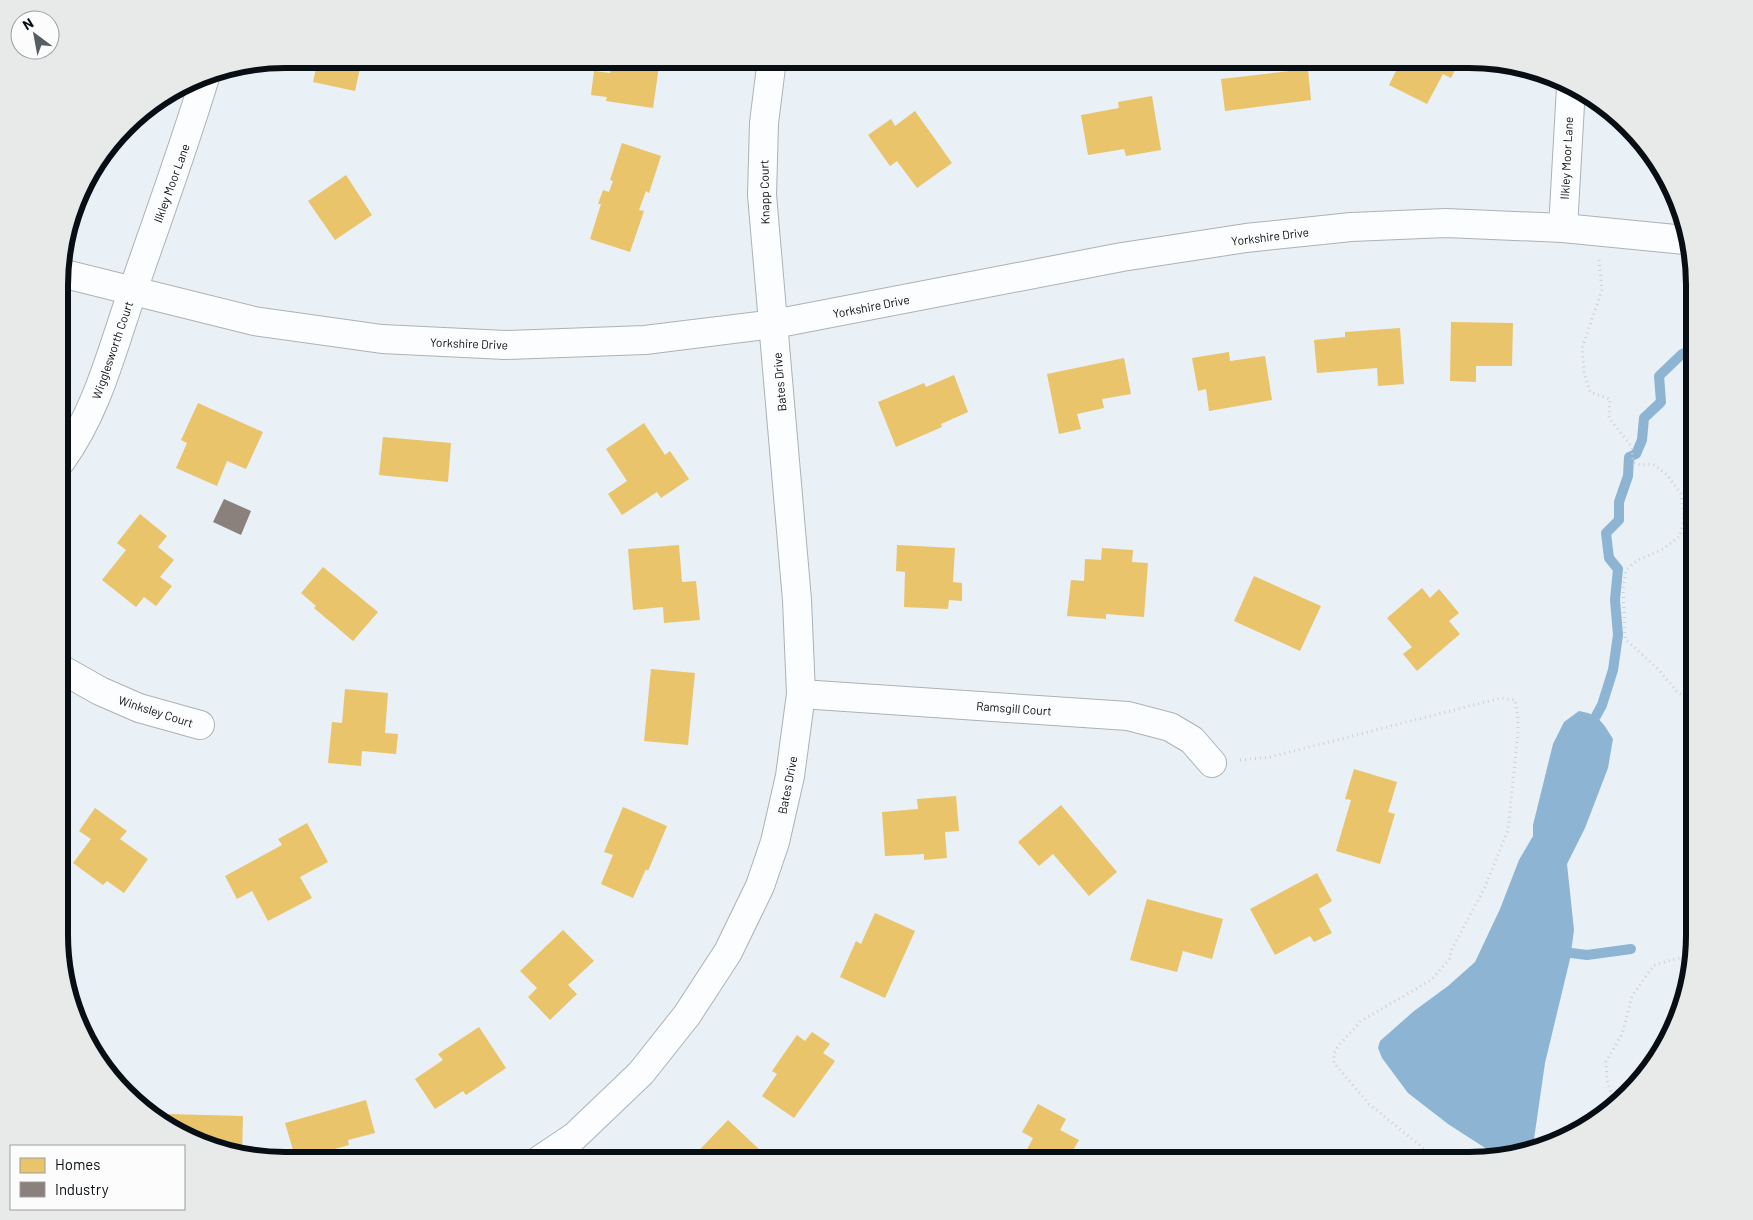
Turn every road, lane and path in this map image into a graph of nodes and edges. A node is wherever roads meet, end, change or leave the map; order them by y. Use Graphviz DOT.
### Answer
graph roads {
  1 [pos="771,68"];
  2 [pos="203,83"];
  3 [pos="1570,93"];
  4 [pos="1563,228"];
  5 [pos="1597,232"];
  6 [pos="1680,240"];
  7 [pos="68,275"];
  8 [pos="132,291"];
  9 [pos="774,324"];
  10 [pos="68,451"];
  11 [pos="68,672"];
  12 [pos="801,694"];
  13 [pos="1686,696"];
  14 [pos="200,725"];
  15 [pos="1212,762"];
  16 [pos="1685,955"];
  17 [pos="1613,1098"];
  18 [pos="552,1152"];
  19 [pos="1428,1152"];
  1 -- 9 [label="street, Knapp Court"];
  2 -- 8 [label="street, Ilkley Moor Lane"];
  3 -- 4 [label="street, Ilkley Moor Lane"];
  4 -- 5 [label="street, Yorkshire Drive"];
  4 -- 9 [label="street, Yorkshire Drive"];
  5 -- 6 [label="street, Yorkshire Drive"];
  5 -- 13 [label="path"];
  7 -- 8 [label="street, Yorkshire Drive"];
  8 -- 9 [label="street, Yorkshire Drive"];
  8 -- 10 [label="street, Wigglesworth Court"];
  9 -- 12 [label="street, Bates Drive"];
  11 -- 14 [label="street, Winksley Court"];
  12 -- 15 [label="street, Ramsgill Court"];
  12 -- 18 [label="street, Bates Drive"];
  15 -- 19 [label="path"];
  16 -- 17 [label="path"];
}
